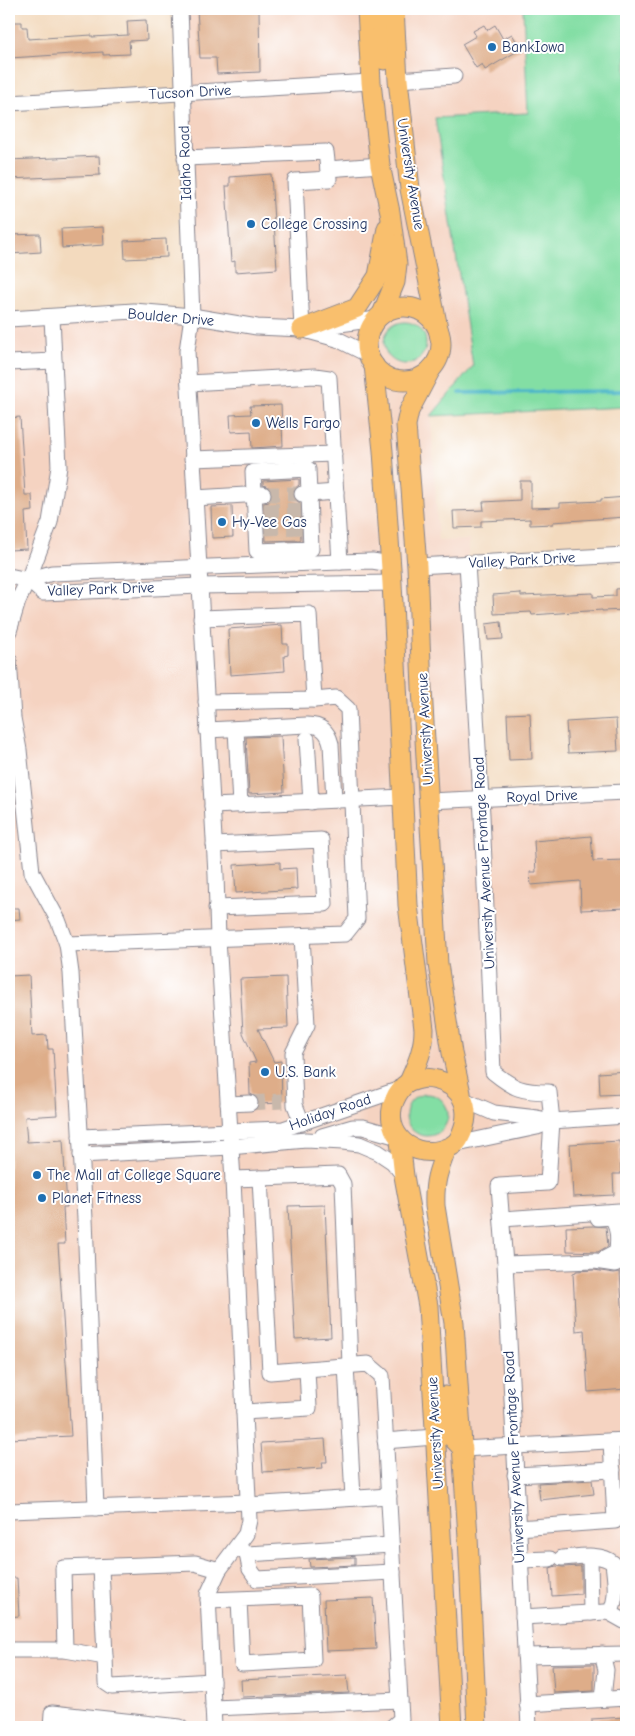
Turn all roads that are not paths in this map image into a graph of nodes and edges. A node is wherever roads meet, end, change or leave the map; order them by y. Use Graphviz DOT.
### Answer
graph roads {
  1 [pos="180,9"];
  2 [pos="367,9"];
  3 [pos="381,9"];
  4 [pos="394,9"];
  5 [pos="454,76"];
  6 [pos="398,80"];
  7 [pos="371,82"];
  8 [pos="183,92"];
  9 [pos="9,103"];
  10 [pos="185,158"];
  11 [pos="380,166"];
  12 [pos="328,168"];
  13 [pos="410,188"];
  14 [pos="390,212"];
  15 [pos="192,316"];
  16 [pos="380,316"];
  17 [pos="52,317"];
  18 [pos="9,319"];
  19 [pos="302,329"];
  20 [pos="440,338"];
  21 [pos="371,360"];
  22 [pos="54,361"];
  23 [pos="9,363"];
  24 [pos="431,369"];
  25 [pos="189,383"];
  26 [pos="334,454"];
  27 [pos="192,459"];
  28 [pos="336,492"];
  29 [pos="259,494"];
  30 [pos="194,498"];
  31 [pos="306,502"];
  32 [pos="626,555"];
  33 [pos="340,562"];
  34 [pos="467,563"];
  35 [pos="391,564"];
  36 [pos="417,566"];
  37 [pos="198,568"];
  38 [pos="9,576"];
  39 [pos="28,580"];
  40 [pos="392,583"];
  41 [pos="199,586"];
  42 [pos="201,618"];
  43 [pos="9,631"];
  44 [pos="9,659"];
  45 [pos="422,688"];
  46 [pos="398,691"];
  47 [pos="314,700"];
  48 [pos="206,702"];
  49 [pos="236,729"];
  50 [pos="207,730"];
  51 [pos="307,739"];
  52 [pos="626,792"];
  53 [pos="403,797"];
  54 [pos="353,799"];
  55 [pos="481,799"];
  56 [pos="334,800"];
  57 [pos="428,801"];
  58 [pos="311,802"];
  59 [pos="240,805"];
  60 [pos="212,806"];
  61 [pos="214,845"];
  62 [pos="216,908"];
  63 [pos="302,936"];
  64 [pos="218,939"];
  65 [pos="68,944"];
  66 [pos="404,1086"];
  67 [pos="462,1096"];
  68 [pos="250,1103"];
  69 [pos="228,1104"];
  70 [pos="626,1116"];
  71 [pos="552,1121"];
  72 [pos="302,1122"];
  73 [pos="229,1131"];
  74 [pos="80,1137"];
  75 [pos="399,1139"];
  76 [pos="306,1140"];
  77 [pos="452,1146"];
  78 [pos="230,1147"];
  79 [pos="81,1155"];
  80 [pos="404,1176"];
  81 [pos="260,1178"];
  82 [pos="233,1179"];
  83 [pos="565,1215"];
  84 [pos="626,1215"];
  85 [pos="502,1219"];
  86 [pos="626,1253"];
  87 [pos="596,1261"];
  88 [pos="505,1264"];
  89 [pos="430,1339"];
  90 [pos="348,1365"];
  91 [pos="307,1370"];
  92 [pos="244,1412"];
  93 [pos="434,1437"];
  94 [pos="619,1440"];
  95 [pos="386,1441"];
  96 [pos="514,1446"];
  97 [pos="463,1449"];
  98 [pos="613,1470"];
  99 [pos="515,1475"];
  100 [pos="389,1496"];
  101 [pos="353,1498"];
  102 [pos="248,1503"];
  103 [pos="96,1508"];
  104 [pos="9,1511"];
  105 [pos="518,1528"];
  106 [pos="391,1546"];
  107 [pos="242,1550"];
  108 [pos="590,1557"];
  109 [pos="520,1560"];
  110 [pos="101,1567"];
  111 [pos="219,1570"];
  112 [pos="393,1572"];
  113 [pos="239,1599"];
  114 [pos="208,1600"];
  115 [pos="592,1613"];
  116 [pos="610,1613"];
  117 [pos="523,1617"];
  118 [pos="626,1622"];
  119 [pos="9,1650"];
  120 [pos="65,1650"];
  121 [pos="602,1654"];
  122 [pos="626,1654"];
  123 [pos="525,1656"];
  124 [pos="105,1657"];
  125 [pos="212,1681"];
  126 [pos="626,1698"];
  127 [pos="603,1699"];
  128 [pos="400,1700"];
  129 [pos="528,1704"];
  130 [pos="213,1708"];
  131 [pos="396,1723"];
  132 [pos="50,1727"];
  133 [pos="180,1727"];
  134 [pos="214,1727"];
  135 [pos="452,1727"];
  136 [pos="477,1727"];
  137 [pos="529,1727"];
  1 -- 8 [label="street, Idaho Road"];
  2 -- 7 [label="main road, University Avenue"];
  3 -- 6 [label="main road"];
  4 -- 6 [label="main road, University Avenue"];
  5 -- 6 [label="street"];
  6 -- 13 [label="main road, University Avenue"];
  7 -- 8 [label="street, Tucson Drive"];
  7 -- 11 [label="main road, University Avenue"];
  7 -- 13 [label="main road"];
  8 -- 9 [label="street, Tucson Drive"];
  8 -- 10 [label="street, Idaho Road"];
  10 -- 12 [label="street"];
  10 -- 15 [label="street, Idaho Road"];
  11 -- 12 [label="street"];
  11 -- 14 [label="main road, University Avenue"];
  12 -- 19 [label="street"];
  13 -- 20 [label="main road, University Avenue"];
  14 -- 16 [label="main road, University Avenue"];
  14 -- 19 [label="main road"];
  15 -- 17 [label="street, Boulder Drive"];
  15 -- 19 [label="street, Boulder Drive"];
  15 -- 25 [label="street, Idaho Road"];
  16 -- 19 [label="street, Boulder Drive"];
  16 -- 20 [label="main road"];
  16 -- 21 [label="main road"];
  17 -- 18 [label="street, Boulder Drive"];
  17 -- 22 [label="street"];
  19 -- 21 [label="street, Boulder Drive"];
  20 -- 24 [label="main road"];
  21 -- 24 [label="main road"];
  21 -- 35 [label="main road, University Avenue"];
  22 -- 23 [label="street"];
  22 -- 39 [label="street"];
  24 -- 36 [label="main road, University Avenue"];
  25 -- 26 [label="street"];
  25 -- 27 [label="street, Idaho Road"];
  26 -- 27 [label="street"];
  26 -- 28 [label="street"];
  27 -- 30 [label="street, Idaho Road"];
  28 -- 31 [label="street"];
  28 -- 33 [label="street"];
  29 -- 30 [label="street"];
  29 -- 31 [label="street"];
  29 -- 31 [label="street"];
  30 -- 37 [label="street, Idaho Road"];
  32 -- 34 [label="street, Valley Park Drive"];
  33 -- 35 [label="street, Valley Park Drive"];
  33 -- 37 [label="street, Valley Park Drive"];
  34 -- 36 [label="street, Valley Park Drive"];
  34 -- 55 [label="street, University Avenue Frontage Road"];
  35 -- 40 [label="main road, University Avenue"];
  35 -- 45 [label="main road"];
  36 -- 45 [label="main road, University Avenue"];
  37 -- 39 [label="street, Valley Park Drive"];
  37 -- 41 [label="street, Idaho Road"];
  38 -- 39 [label="street"];
  39 -- 41 [label="street, Valley Park Drive"];
  39 -- 43 [label="street"];
  40 -- 41 [label="street, Valley Park Drive"];
  40 -- 46 [label="main road, University Avenue"];
  41 -- 42 [label="street, Idaho Road"];
  42 -- 47 [label="street"];
  42 -- 48 [label="street, Idaho Road"];
  44 -- 65 [label="street"];
  45 -- 57 [label="main road, University Avenue"];
  46 -- 53 [label="main road, University Avenue"];
  46 -- 57 [label="main road"];
  47 -- 48 [label="street"];
  47 -- 54 [label="street"];
  48 -- 50 [label="street, Idaho Road"];
  49 -- 50 [label="street"];
  49 -- 56 [label="street"];
  49 -- 59 [label="street"];
  50 -- 60 [label="street, Idaho Road"];
  51 -- 58 [label="street"];
  52 -- 55 [label="street, Royal Drive"];
  53 -- 54 [label="street"];
  53 -- 66 [label="main road, University Avenue"];
  54 -- 56 [label="street"];
  54 -- 63 [label="street"];
  55 -- 57 [label="street, Royal Drive"];
  55 -- 71 [label="street, University Avenue Frontage Road"];
  56 -- 58 [label="street"];
  57 -- 67 [label="main road, University Avenue"];
  58 -- 59 [label="street"];
  59 -- 60 [label="street"];
  60 -- 61 [label="street, Idaho Road"];
  61 -- 62 [label="street, Idaho Road"];
  61 -- 62 [label="street"];
  62 -- 64 [label="street, Idaho Road"];
  63 -- 64 [label="street"];
  63 -- 72 [label="street"];
  64 -- 65 [label="street"];
  64 -- 69 [label="street, Idaho Road"];
  65 -- 74 [label="street"];
  66 -- 67 [label="main road"];
  66 -- 72 [label="street, Holiday Road"];
  66 -- 75 [label="main road"];
  67 -- 71 [label="street"];
  67 -- 77 [label="main road"];
  68 -- 69 [label="street"];
  69 -- 73 [label="street, Idaho Road"];
  70 -- 71 [label="street"];
  71 -- 77 [label="street"];
  71 -- 85 [label="street, University Avenue Frontage Road"];
  72 -- 73 [label="street, Holiday Road"];
  73 -- 74 [label="street, Holiday Road"];
  73 -- 78 [label="street, Idaho Road"];
  74 -- 79 [label="street"];
  75 -- 76 [label="street, Holiday Road"];
  75 -- 77 [label="main road"];
  75 -- 80 [label="main road, University Avenue"];
  76 -- 78 [label="street, Holiday Road"];
  76 -- 80 [label="street, Holiday Road"];
  77 -- 97 [label="main road, University Avenue"];
  78 -- 79 [label="street, Holiday Road"];
  78 -- 82 [label="street, Idaho Road"];
  79 -- 103 [label="street"];
  80 -- 89 [label="main road, University Avenue"];
  81 -- 82 [label="street"];
  81 -- 90 [label="street"];
  81 -- 91 [label="street"];
  82 -- 92 [label="street, Idaho Road"];
  83 -- 84 [label="street"];
  83 -- 85 [label="street"];
  83 -- 87 [label="street"];
  85 -- 88 [label="street, University Avenue Frontage Road"];
  86 -- 87 [label="street"];
  87 -- 88 [label="street"];
  88 -- 96 [label="street, University Avenue Frontage Road"];
  89 -- 93 [label="main road, University Avenue"];
  89 -- 97 [label="main road"];
  90 -- 91 [label="street"];
  90 -- 95 [label="street"];
  90 -- 101 [label="street"];
  91 -- 92 [label="street"];
  92 -- 102 [label="street, Idaho Road"];
  93 -- 95 [label="street"];
  93 -- 135 [label="main road, University Avenue"];
  94 -- 96 [label="street"];
  94 -- 98 [label="street"];
  95 -- 100 [label="street"];
  96 -- 97 [label="street"];
  96 -- 99 [label="street, University Avenue Frontage Road"];
  97 -- 136 [label="main road, University Avenue"];
  98 -- 99 [label="street"];
  98 -- 105 [label="street"];
  99 -- 105 [label="street, University Avenue Frontage Road"];
  100 -- 101 [label="street"];
  100 -- 106 [label="street"];
  101 -- 102 [label="street"];
  102 -- 103 [label="street"];
  102 -- 107 [label="street, Idaho Road"];
  103 -- 104 [label="street"];
  105 -- 109 [label="street, University Avenue Frontage Road"];
  106 -- 107 [label="street"];
  106 -- 112 [label="street"];
  107 -- 111 [label="street, Idaho Road"];
  107 -- 112 [label="street"];
  108 -- 109 [label="street"];
  108 -- 115 [label="street"];
  108 -- 116 [label="street"];
  109 -- 117 [label="street, University Avenue Frontage Road"];
  110 -- 111 [label="street"];
  110 -- 120 [label="street"];
  110 -- 124 [label="street"];
  111 -- 114 [label="street, Idaho Road"];
  112 -- 128 [label="street"];
  113 -- 113 [label="street"];
  113 -- 114 [label="street"];
  114 -- 125 [label="street"];
  115 -- 116 [label="street"];
  115 -- 117 [label="street"];
  116 -- 118 [label="street"];
  117 -- 123 [label="street, University Avenue Frontage Road"];
  119 -- 120 [label="street"];
  120 -- 124 [label="street"];
  121 -- 122 [label="street"];
  121 -- 123 [label="street"];
  121 -- 127 [label="street"];
  123 -- 129 [label="street, University Avenue Frontage Road"];
  124 -- 125 [label="street"];
  125 -- 130 [label="street"];
  126 -- 127 [label="street"];
  127 -- 129 [label="street"];
  128 -- 130 [label="street"];
  128 -- 131 [label="street"];
  129 -- 137 [label="street, University Avenue Frontage Road"];
  130 -- 134 [label="street"];
  132 -- 133 [label="street"];
}
